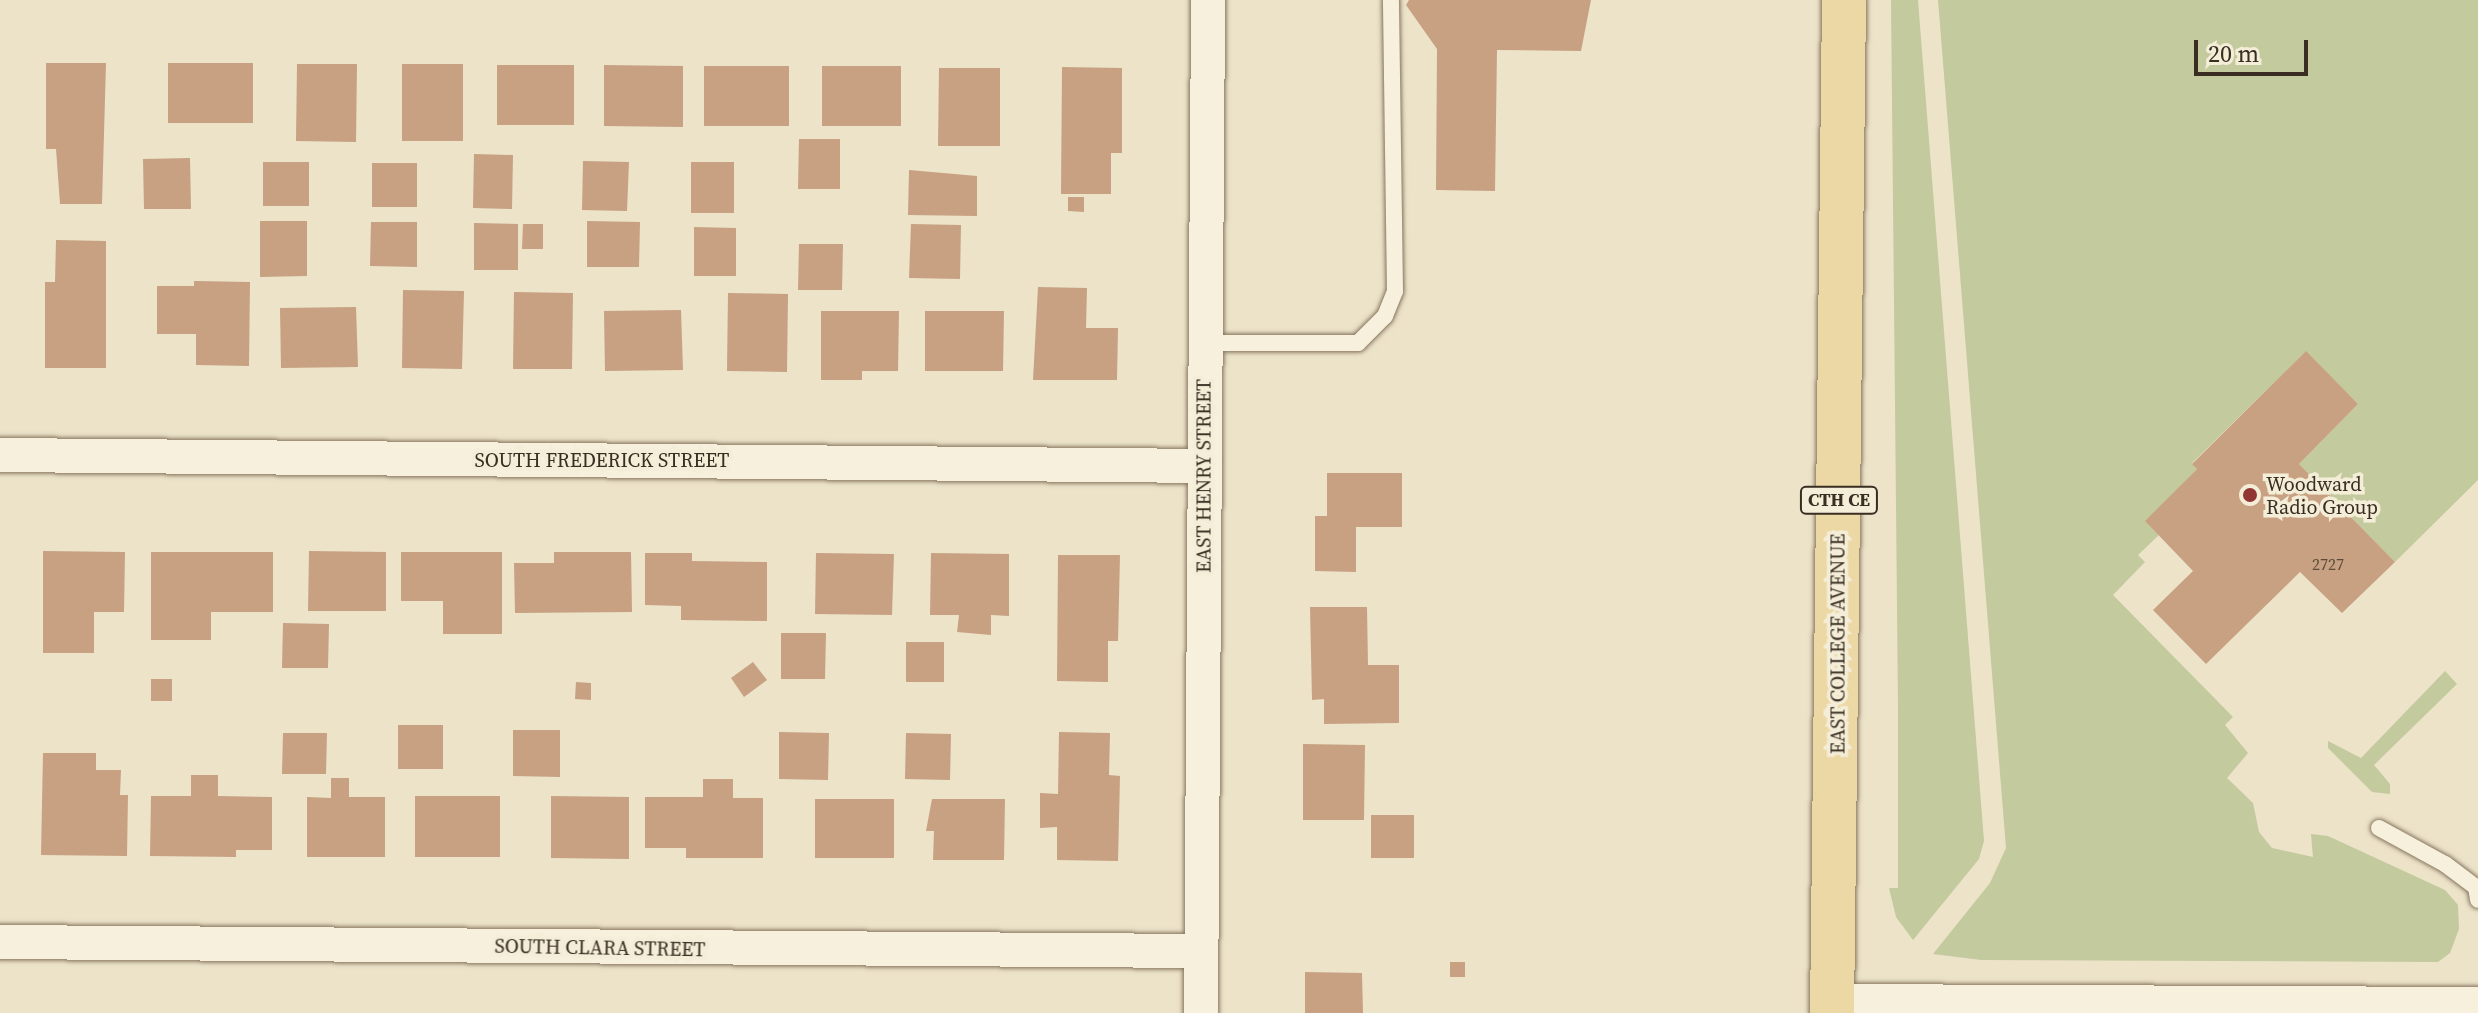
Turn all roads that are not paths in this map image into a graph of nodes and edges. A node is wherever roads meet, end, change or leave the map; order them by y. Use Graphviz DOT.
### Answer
graph roads {
  1 [pos="1208,0"];
  2 [pos="1391,0"];
  3 [pos="1844,0"];
  4 [pos="1205,343"];
  5 [pos="0,455"];
  6 [pos="1204,466"];
  7 [pos="2379,828"];
  8 [pos="2478,900"];
  9 [pos="0,942"];
  10 [pos="1200,951"];
  11 [pos="2478,1004"];
  12 [pos="2429,1008"];
  13 [pos="1835,1009"];
  14 [pos="1201,1013"];
  1 -- 4 [label="street, EAST HENRY STREET"];
  2 -- 4 [label="lane"];
  3 -- 13 [label="main road, EAST COLLEGE AVENUE / CTH CE"];
  4 -- 6 [label="street, EAST HENRY STREET"];
  5 -- 6 [label="street, SOUTH FREDERICK STREET"];
  6 -- 10 [label="street, EAST HENRY STREET"];
  7 -- 8 [label="lane"];
  9 -- 10 [label="street, SOUTH CLARA STREET"];
  10 -- 14 [label="street, EAST HENRY STREET"];
  11 -- 12 [label="street"];
  12 -- 13 [label="street"];
}
